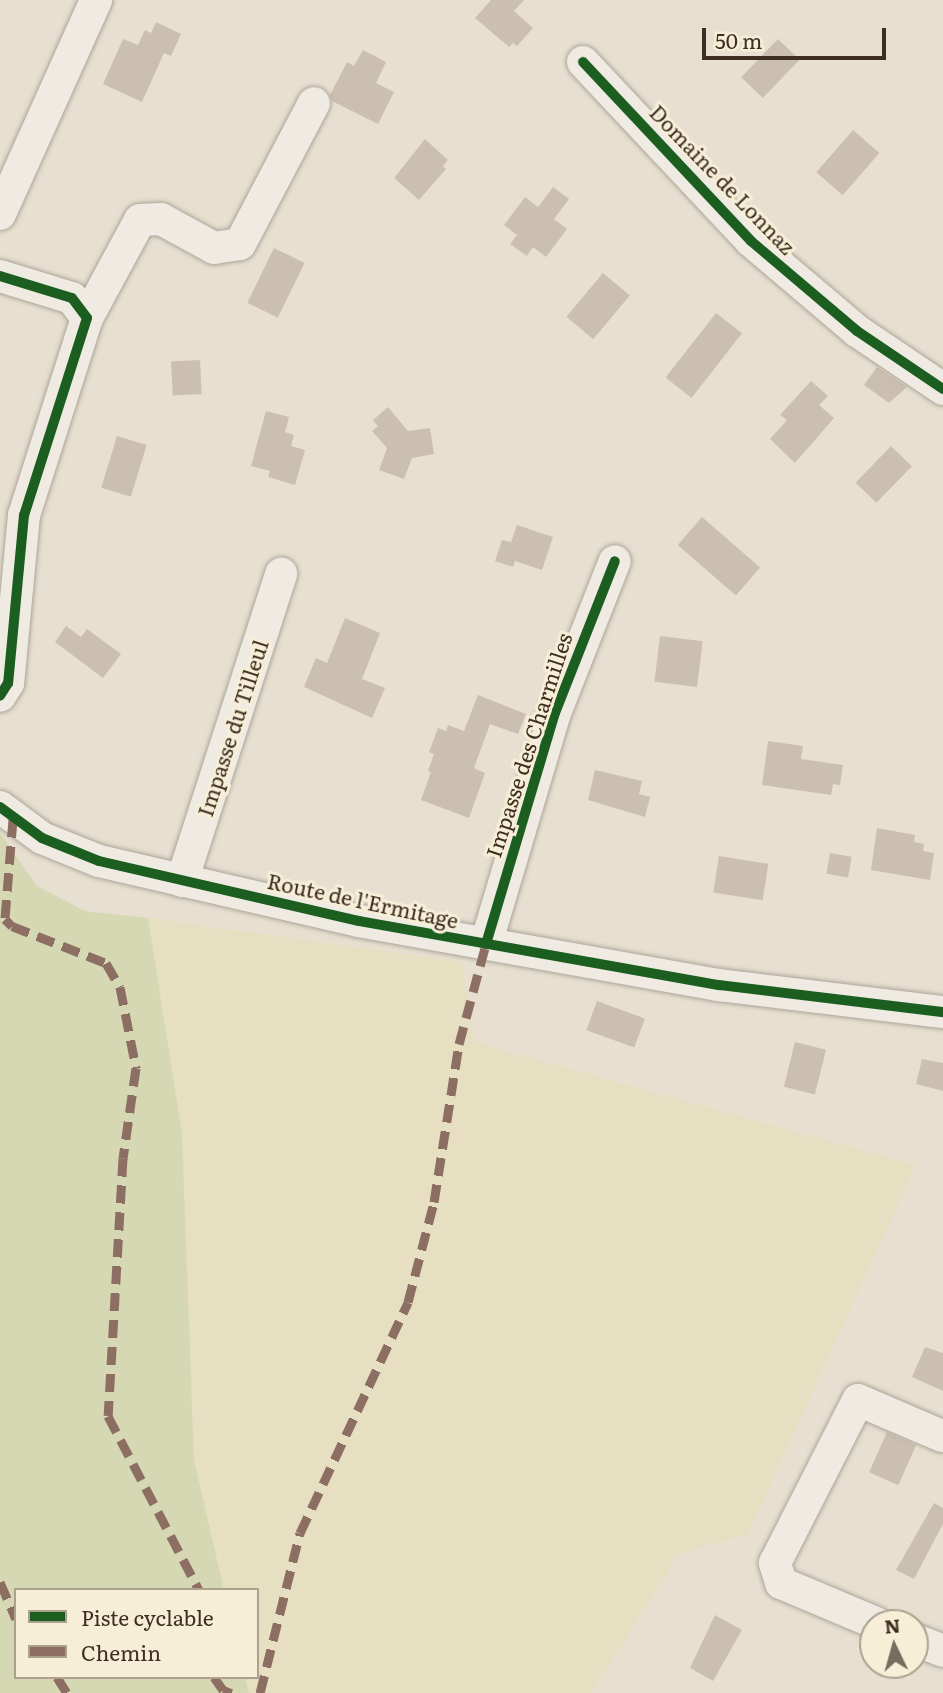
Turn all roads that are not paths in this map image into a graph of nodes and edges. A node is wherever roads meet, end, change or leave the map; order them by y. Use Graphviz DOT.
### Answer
graph roads {
  1 [pos="96,0"];
  2 [pos="583,62"];
  3 [pos="314,103"];
  4 [pos="0,214"];
  5 [pos="0,276"];
  6 [pos="87,318"];
  7 [pos="943,389"];
  8 [pos="615,561"];
  9 [pos="288,586"];
  10 [pos="0,696"];
  11 [pos="0,807"];
  12 [pos="190,882"];
  13 [pos="486,944"];
  14 [pos="943,1012"];
  15 [pos="942,1436"];
  16 [pos="859,1616"];
  1 -- 4 [label="street"];
  2 -- 7 [label="street, Domaine de Lonnaz"];
  3 -- 6 [label="street"];
  5 -- 6 [label="street"];
  6 -- 10 [label="street"];
  8 -- 13 [label="street, Impasse des Charmilles"];
  9 -- 12 [label="street"];
  11 -- 12 [label="street, Route de l'Ermitage"];
  12 -- 13 [label="street, Route de l'Ermitage"];
  13 -- 14 [label="street, Route de l'Ermitage"];
  15 -- 16 [label="street"];
}
